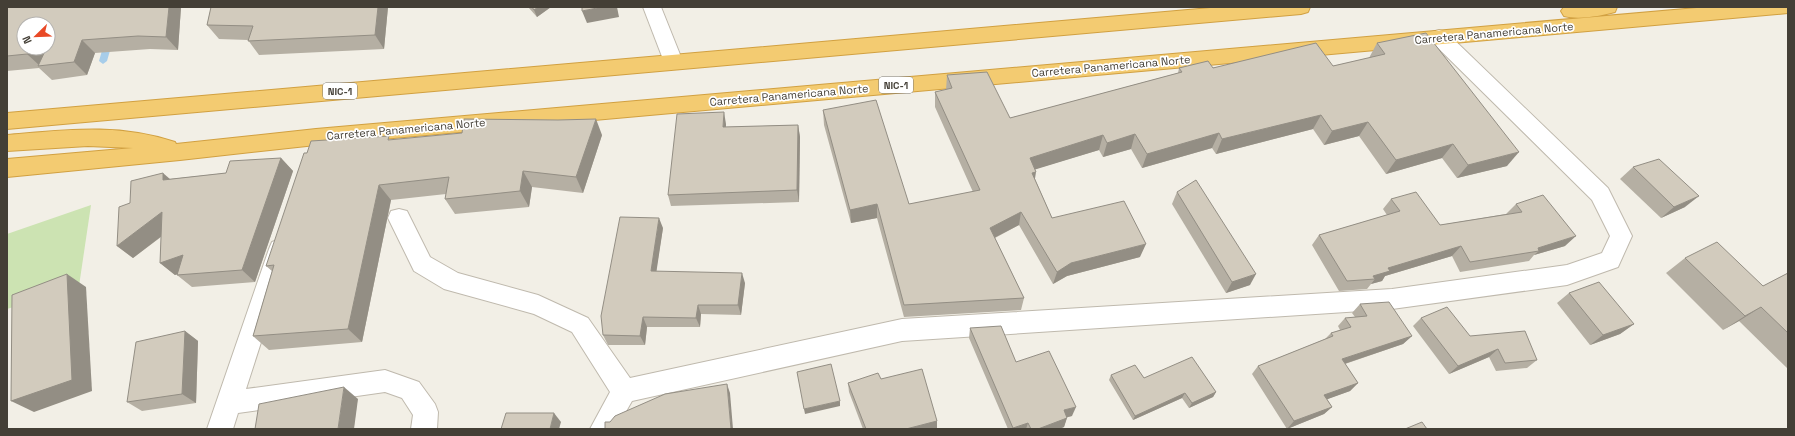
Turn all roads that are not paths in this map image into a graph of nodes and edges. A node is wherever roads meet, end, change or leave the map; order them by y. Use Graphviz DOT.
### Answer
graph roads {
  1 [pos="652,7"];
  2 [pos="1144,7"];
  3 [pos="1301,7"];
  4 [pos="1608,7"];
  5 [pos="1786,7"];
  6 [pos="1439,37"];
  7 [pos="880,44"];
  8 [pos="673,62"];
  9 [pos="1022,74"];
  10 [pos="7,121"];
  11 [pos="316,137"];
  12 [pos="7,143"];
  13 [pos="180,152"];
  14 [pos="309,160"];
  15 [pos="7,168"];
  16 [pos="399,218"];
  17 [pos="286,228"];
  18 [pos="624,391"];
  19 [pos="229,403"];
  20 [pos="220,429"];
  21 [pos="424,429"];
  22 [pos="603,429"];
  1 -- 8 [label="street"];
  2 -- 7 [label="highway"];
  3 -- 7 [label="highway, NIC-1"];
  4 -- 9 [label="highway"];
  5 -- 6 [label="highway, Carretera Panamericana Norte / NIC-1"];
  6 -- 9 [label="highway, Carretera Panamericana Norte / NIC-1"];
  6 -- 18 [label="street"];
  7 -- 8 [label="highway, NIC-1"];
  8 -- 10 [label="highway, NIC-1"];
  9 -- 11 [label="highway, Carretera Panamericana Norte / NIC-1"];
  11 -- 13 [label="highway, Carretera Panamericana Norte / NIC-1"];
  11 -- 14 [label="street"];
  12 -- 13 [label="highway"];
  13 -- 15 [label="highway, Carretera Panamericana Norte / NIC-1"];
  16 -- 18 [label="street"];
  17 -- 19 [label="street"];
  18 -- 22 [label="street"];
  19 -- 20 [label="street"];
  19 -- 21 [label="street"];
}
